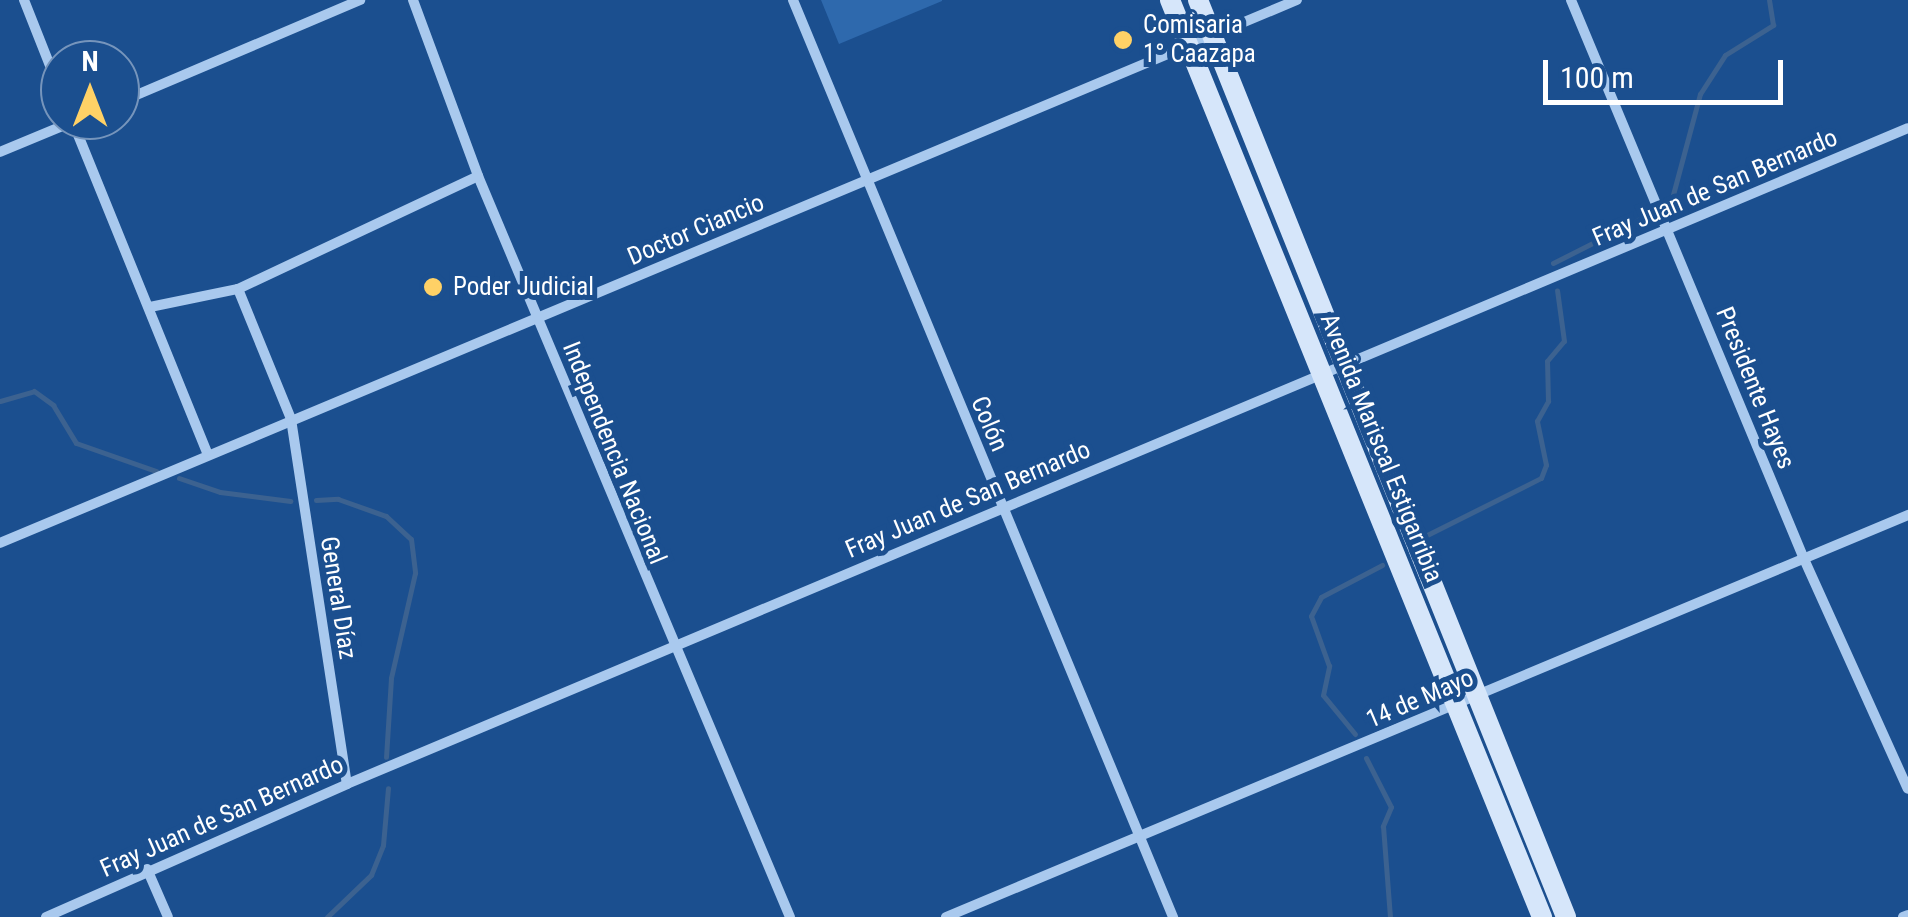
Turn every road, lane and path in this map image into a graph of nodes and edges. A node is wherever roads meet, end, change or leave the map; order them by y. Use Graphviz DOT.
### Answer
graph roads {
  1 [pos="24,0"];
  2 [pos="360,0"];
  3 [pos="414,0"];
  4 [pos="793,0"];
  5 [pos="1170,0"];
  6 [pos="1198,0"];
  7 [pos="1298,0"];
  8 [pos="1571,0"];
  9 [pos="1213,35"];
  10 [pos="40,40"];
  11 [pos="1188,46"];
  12 [pos="140,94"];
  13 [pos="1908,128"];
  14 [pos="40,135"];
  15 [pos="82,140"];
  16 [pos="0,152"];
  17 [pos="478,176"];
  18 [pos="865,180"];
  19 [pos="1669,230"];
  20 [pos="238,288"];
  21 [pos="150,307"];
  22 [pos="537,318"];
  23 [pos="1344,364"];
  24 [pos="1324,374"];
  25 [pos="290,419"];
  26 [pos="207,453"];
  27 [pos="1001,506"];
  28 [pos="1908,515"];
  29 [pos="0,544"];
  30 [pos="1804,559"];
  31 [pos="674,648"];
  32 [pos="1468,700"];
  33 [pos="347,784"];
  34 [pos="1908,789"];
  35 [pos="1142,840"];
  36 [pos="146,869"];
  37 [pos="46,917"];
  38 [pos="168,917"];
  39 [pos="790,917"];
  40 [pos="946,917"];
  41 [pos="1173,917"];
  42 [pos="1542,917"];
  43 [pos="1566,917"];
  1 -- 10 [label="street"];
  2 -- 12 [label="street"];
  3 -- 17 [label="street, Independencia Nacional"];
  4 -- 18 [label="street, Colón"];
  5 -- 11 [label="main road, Avenida Mariscal Estigarribia"];
  6 -- 9 [label="main road, Avenida Mariscal Estigarribia"];
  7 -- 9 [label="street, Doctor Ciancio"];
  8 -- 19 [label="street, Presidente Hayes"];
  9 -- 11 [label="street, Doctor Ciancio"];
  9 -- 23 [label="main road, Avenida Mariscal Estigarribia"];
  11 -- 18 [label="street, Doctor Ciancio"];
  11 -- 24 [label="main road, Avenida Mariscal Estigarribia"];
  13 -- 19 [label="street, Fray Juan de San Bernardo"];
  14 -- 16 [label="street"];
  15 -- 21 [label="street"];
  17 -- 20 [label="street"];
  17 -- 22 [label="street, Independencia Nacional"];
  18 -- 22 [label="street, Doctor Ciancio"];
  18 -- 27 [label="street, Colón"];
  19 -- 23 [label="street, Fray Juan de San Bernardo"];
  19 -- 30 [label="street, Presidente Hayes"];
  20 -- 21 [label="street"];
  20 -- 25 [label="street, General Díaz"];
  21 -- 26 [label="street"];
  22 -- 25 [label="street, Doctor Ciancio"];
  22 -- 31 [label="street, Independencia Nacional"];
  23 -- 24 [label="street, Fray Juan de San Bernardo"];
  23 -- 32 [label="main road, Avenida Mariscal Estigarribia"];
  24 -- 27 [label="street, Fray Juan de San Bernardo"];
  24 -- 32 [label="main road, Avenida Mariscal Estigarribia"];
  25 -- 26 [label="street, Doctor Ciancio"];
  25 -- 33 [label="street, General Díaz"];
  26 -- 29 [label="street, Doctor Ciancio"];
  27 -- 31 [label="street, Fray Juan de San Bernardo"];
  27 -- 35 [label="street, Colón"];
  28 -- 30 [label="street, 14 de Mayo"];
  30 -- 32 [label="street, 14 de Mayo"];
  30 -- 34 [label="street, Presidente Hayes"];
  31 -- 33 [label="street, Fray Juan de San Bernardo"];
  31 -- 39 [label="street, Independencia Nacional"];
  32 -- 35 [label="street, 14 de Mayo"];
  32 -- 42 [label="main road, Avenida Mariscal Estigarribia"];
  32 -- 43 [label="main road, Avenida Mariscal Estigarribia"];
  33 -- 36 [label="street, Fray Juan de San Bernardo"];
  35 -- 40 [label="street, 14 de Mayo"];
  35 -- 41 [label="street, Colón"];
  36 -- 37 [label="street, Fray Juan de San Bernardo"];
  36 -- 38 [label="street"];
}
